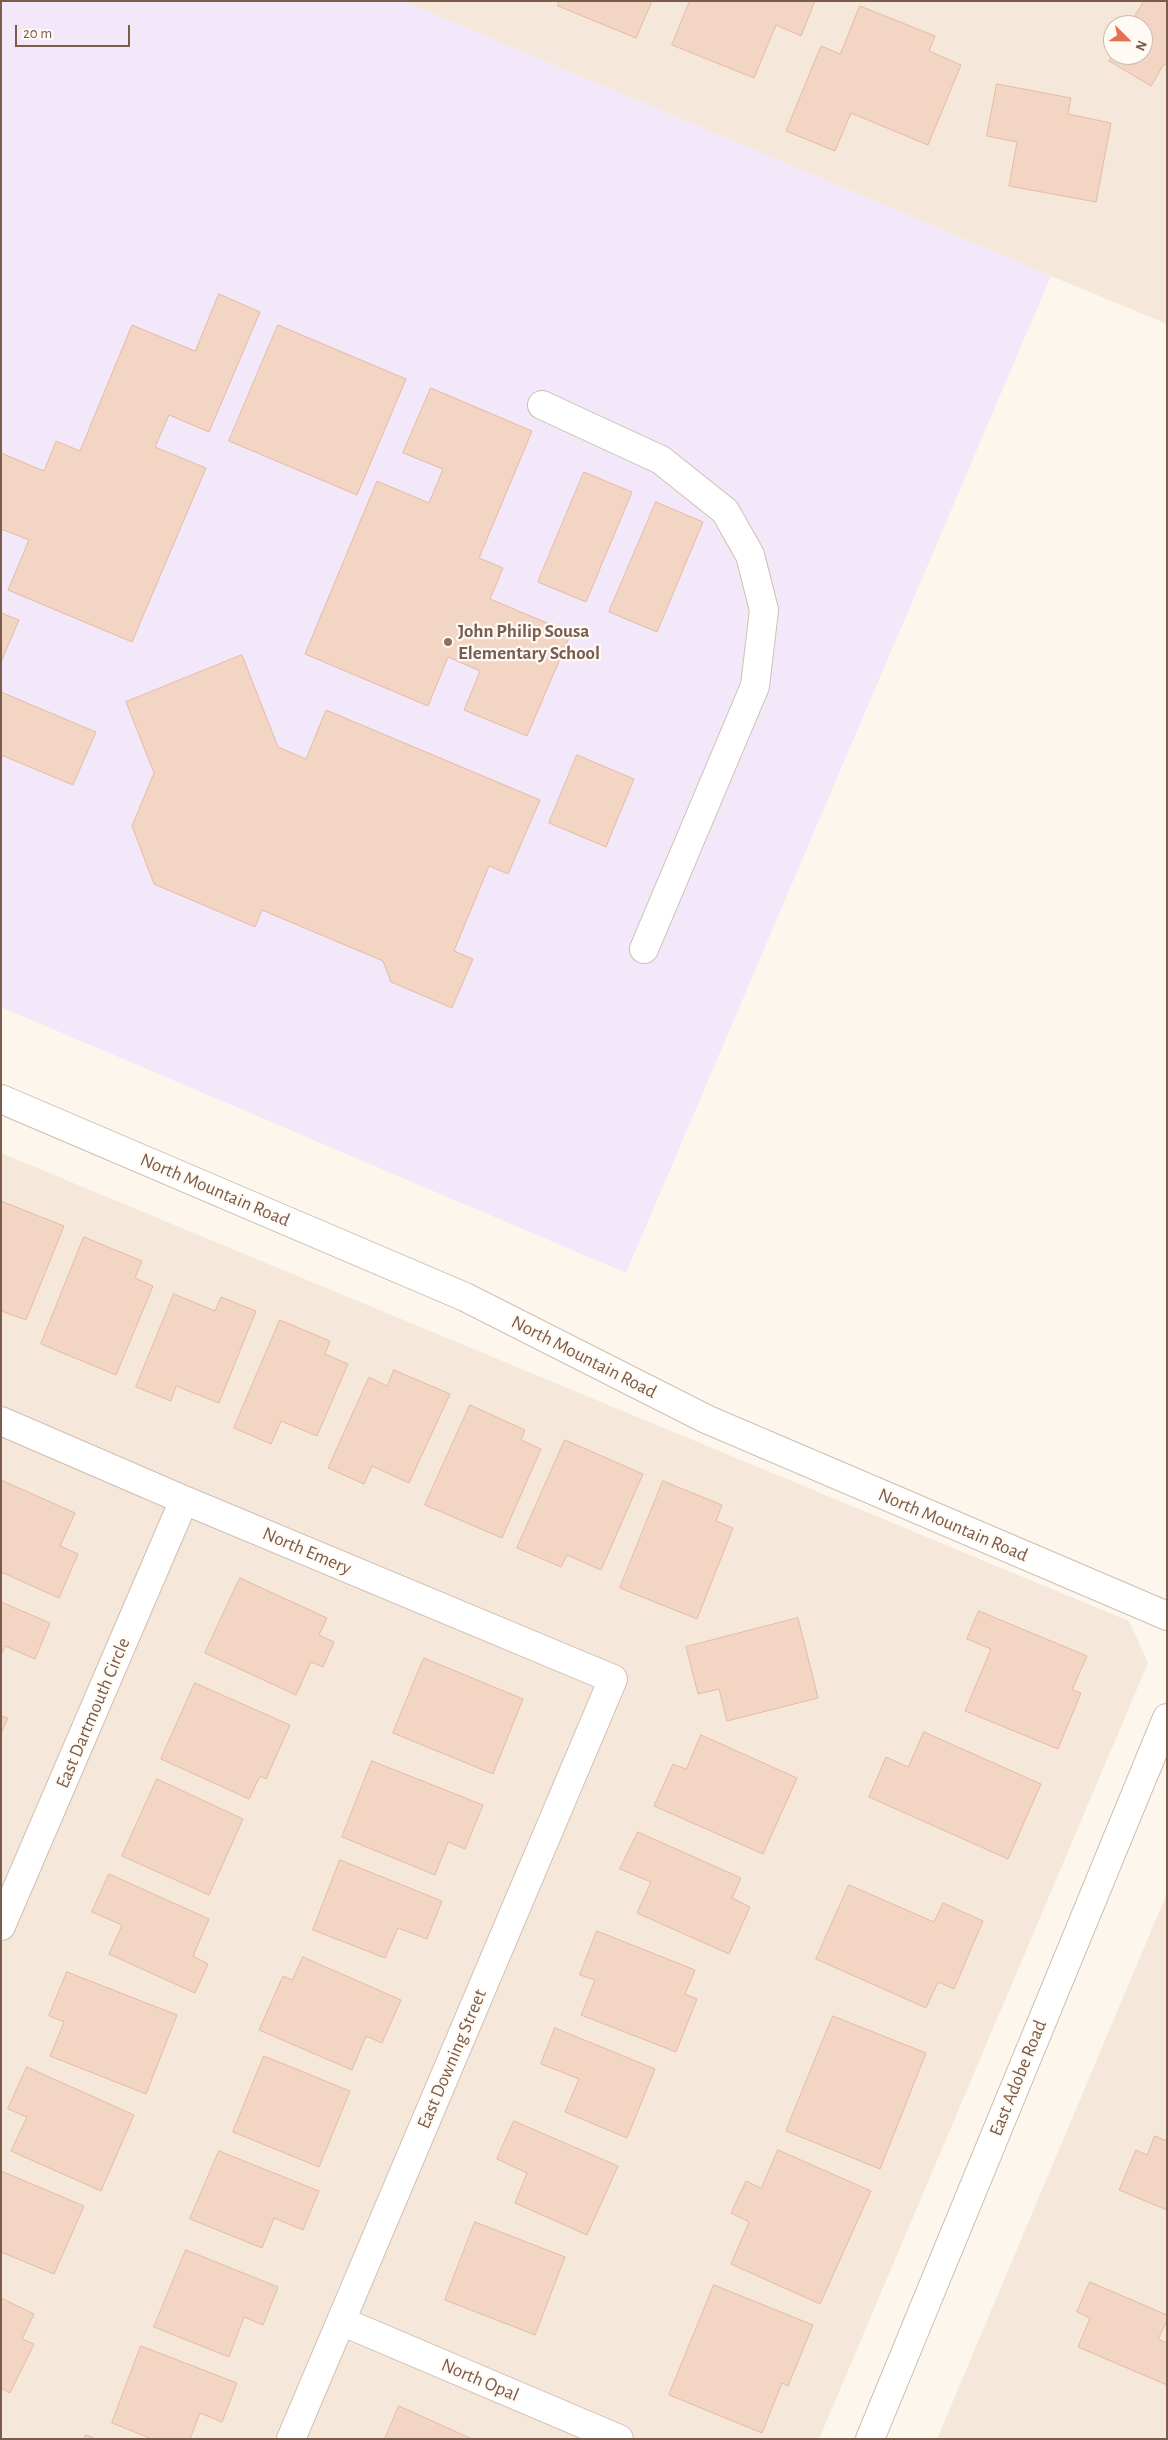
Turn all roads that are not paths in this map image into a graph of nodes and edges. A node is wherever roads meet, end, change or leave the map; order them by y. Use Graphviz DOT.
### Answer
graph roads {
  1 [pos="542,405"];
  2 [pos="644,949"];
  3 [pos="1,1099"];
  4 [pos="1,1421"];
  5 [pos="184,1500"];
  6 [pos="1167,1616"];
  7 [pos="613,1679"];
  8 [pos="1167,1718"];
  9 [pos="1,1926"];
  10 [pos="341,2322"];
  11 [pos="291,2439"];
  12 [pos="619,2439"];
  13 [pos="870,2439"];
  1 -- 2 [label="street"];
  3 -- 6 [label="street, North Mountain Road"];
  4 -- 5 [label="street, North Emery"];
  5 -- 7 [label="street, North Emery"];
  5 -- 9 [label="street, East Dartmouth Circle"];
  7 -- 10 [label="street, East Downing Street"];
  8 -- 13 [label="street, East Adobe Road"];
  10 -- 11 [label="street, East Downing Street"];
  10 -- 12 [label="street, North Opal"];
}
